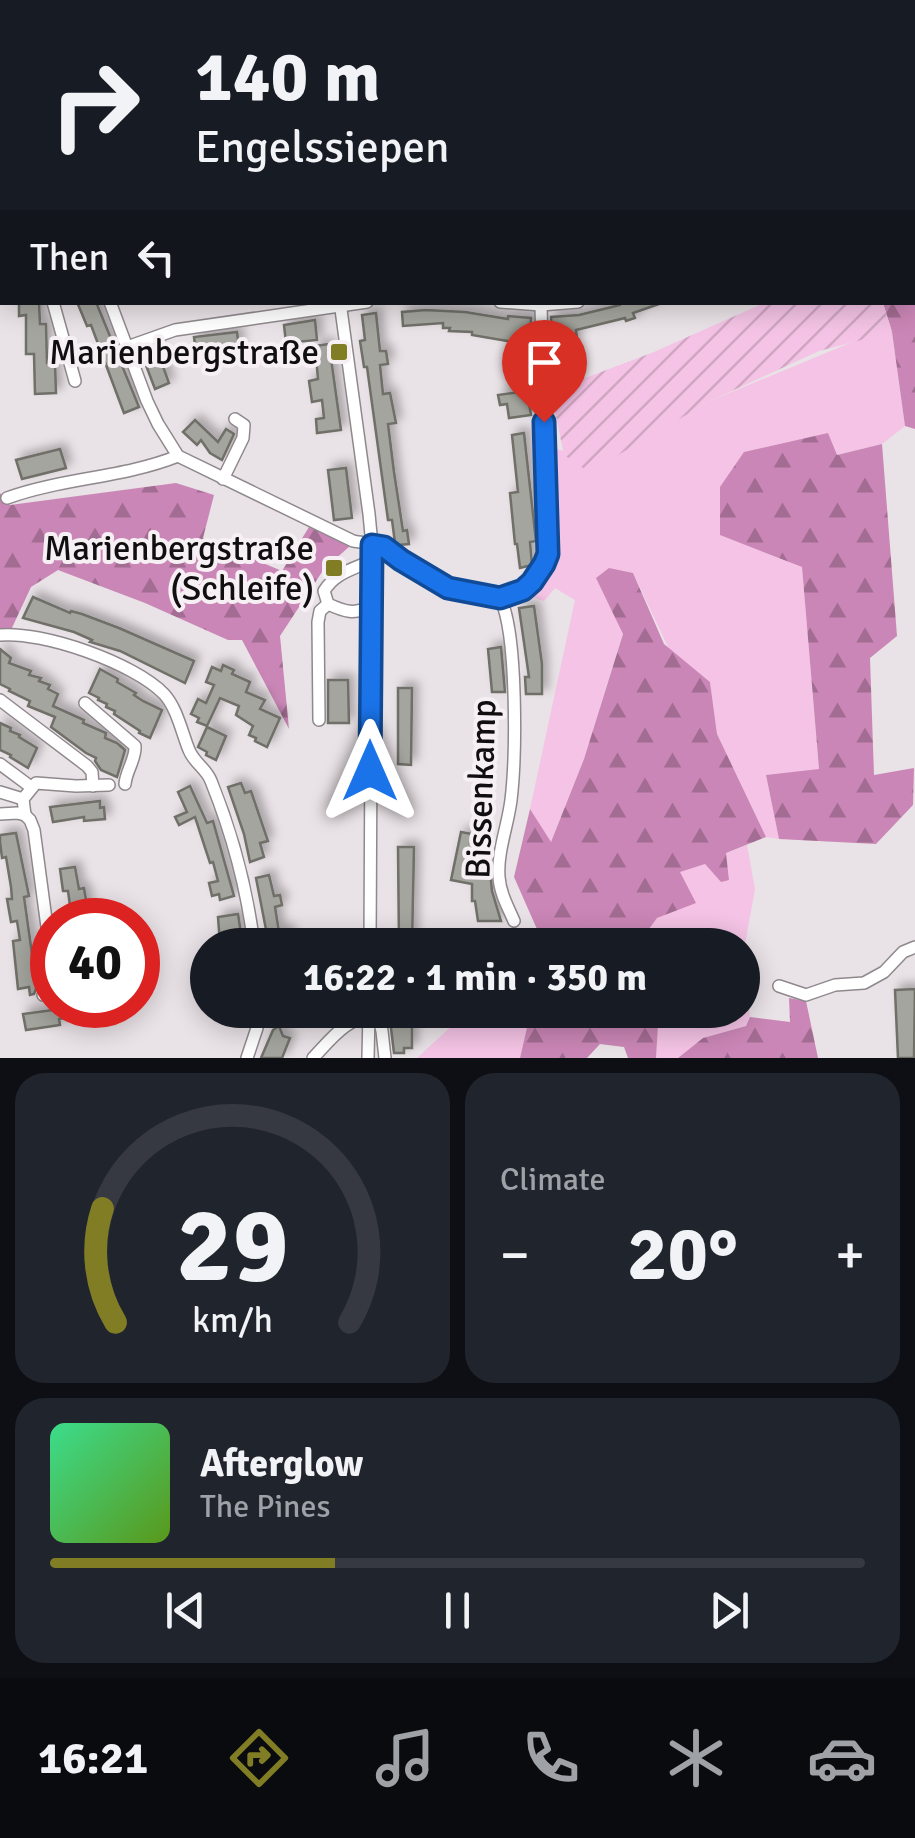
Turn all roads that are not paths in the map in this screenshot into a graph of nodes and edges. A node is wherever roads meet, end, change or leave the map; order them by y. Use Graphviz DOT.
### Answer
graph roads {
  1 [pos="55,305"];
  2 [pos="111,305"];
  3 [pos="334,305"];
  4 [pos="340,305"];
  5 [pos="541,305"];
  6 [pos="127,347"];
  7 [pos="75,381"];
  8 [pos="235,419"];
  9 [pos="178,456"];
  10 [pos="224,479"];
  11 [pos="6,498"];
  12 [pos="372,545"];
  13 [pos="372,561"];
  14 [pos="500,598"];
  15 [pos="328,604"];
  16 [pos="370,605"];
  17 [pos="4,634"];
  18 [pos="0,700"];
  19 [pos="85,703"];
  20 [pos="319,720"];
  21 [pos="0,764"];
  22 [pos="125,784"];
  23 [pos="110,785"];
  24 [pos="31,786"];
  25 [pos="93,786"];
  26 [pos="0,792"];
  27 [pos="23,798"];
  28 [pos="0,814"];
  29 [pos="24,816"];
  30 [pos="43,898"];
  31 [pos="514,921"];
  32 [pos="251,928"];
  33 [pos="370,928"];
  34 [pos="915,948"];
  35 [pos="779,986"];
  36 [pos="257,1028"];
  37 [pos="342,1028"];
  38 [pos="369,1028"];
  39 [pos="381,1028"];
  40 [pos="247,1058"];
  41 [pos="312,1058"];
  42 [pos="368,1058"];
  43 [pos="385,1058"];
  1 -- 7 [label="street"];
  2 -- 6 [label="street"];
  3 -- 6 [label="street"];
  4 -- 12 [label="street"];
  5 -- 14 [label="street"];
  6 -- 9 [label="street"];
  8 -- 10 [label="street"];
  9 -- 10 [label="street"];
  9 -- 11 [label="street"];
  10 -- 12 [label="street"];
  12 -- 13 [label="street"];
  12 -- 14 [label="street"];
  13 -- 15 [label="street"];
  13 -- 16 [label="street"];
  14 -- 31 [label="street, Bissenkamp"];
  15 -- 16 [label="street"];
  15 -- 20 [label="street"];
  16 -- 33 [label="street"];
  17 -- 32 [label="street"];
  18 -- 25 [label="street"];
  19 -- 22 [label="street"];
  21 -- 24 [label="street"];
  23 -- 25 [label="street"];
  24 -- 25 [label="street"];
  24 -- 27 [label="street"];
  26 -- 27 [label="street"];
  27 -- 29 [label="street"];
  28 -- 29 [label="street"];
  29 -- 30 [label="street"];
  34 -- 35 [label="street"];
  36 -- 40 [label="street"];
  37 -- 41 [label="street"];
  38 -- 42 [label="street"];
  39 -- 43 [label="street"];
}
